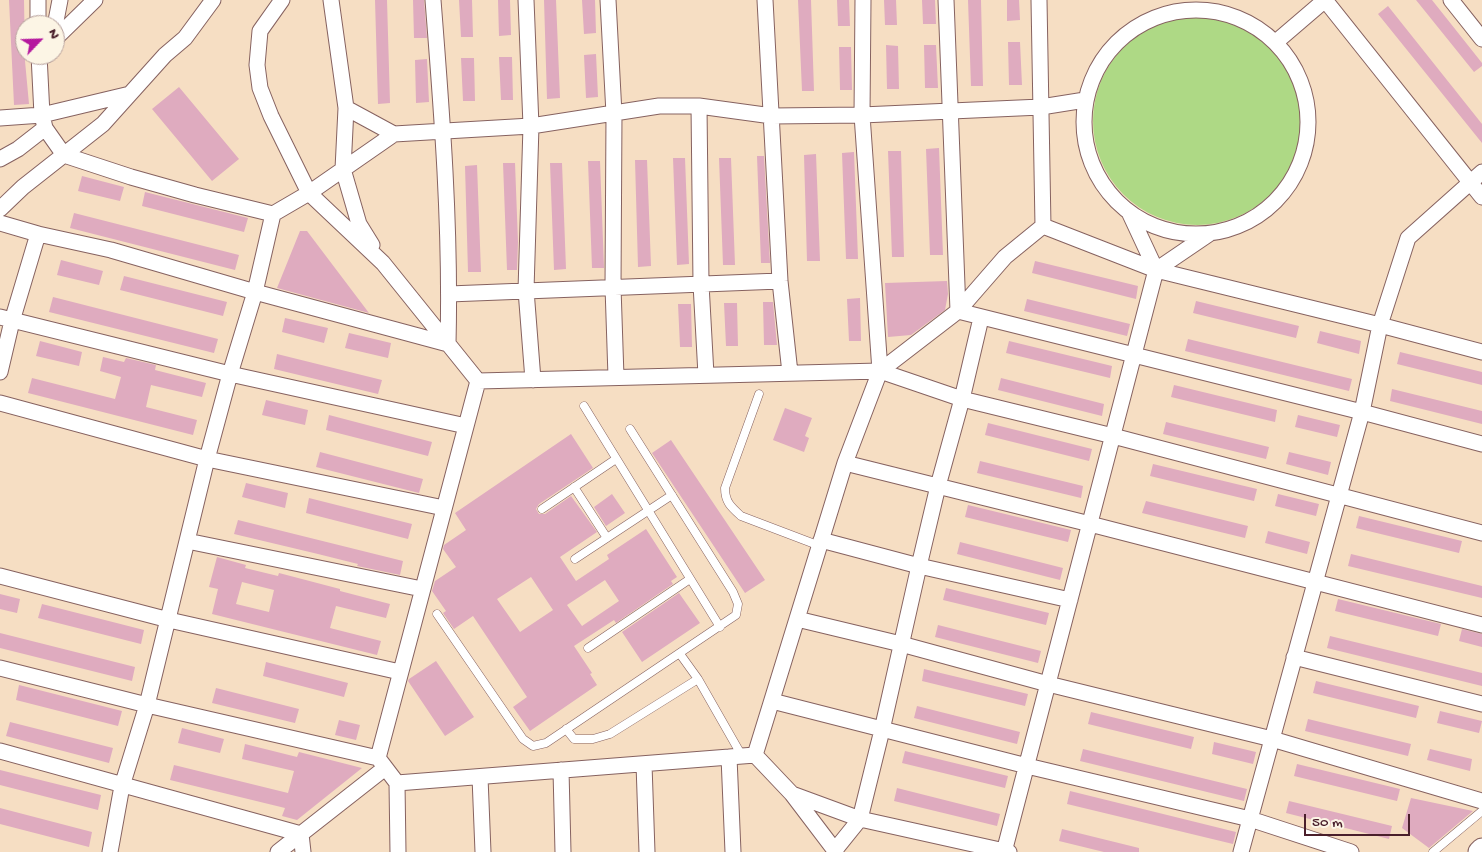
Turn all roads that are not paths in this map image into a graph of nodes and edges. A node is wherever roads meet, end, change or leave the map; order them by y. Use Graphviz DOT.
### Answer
graph roads {
  1 [pos="38,0"];
  2 [pos="60,0"];
  3 [pos="94,0"];
  4 [pos="213,0"];
  5 [pos="282,0"];
  6 [pos="331,0"];
  7 [pos="433,0"];
  8 [pos="526,0"];
  9 [pos="608,0"];
  10 [pos="765,0"];
  11 [pos="863,0"];
  12 [pos="946,0"];
  13 [pos="1039,0"];
  14 [pos="1325,0"];
  15 [pos="1451,0"];
  16 [pos="38,15"];
  17 [pos="57,15"];
  18 [pos="65,29"];
  19 [pos="1482,39"];
  20 [pos="1276,42"];
  21 [pos="40,65"];
  22 [pos="130,94"];
  23 [pos="1085,100"];
  24 [pos="698,106"];
  25 [pos="1041,107"];
  26 [pos="346,108"];
  27 [pos="950,110"];
  28 [pos="614,114"];
  29 [pos="862,115"];
  30 [pos="772,116"];
  31 [pos="0,118"];
  32 [pos="44,122"];
  33 [pos="531,126"];
  34 [pos="443,131"];
  35 [pos="394,134"];
  36 [pos="64,155"];
  37 [pos="0,160"];
  38 [pos="343,169"];
  39 [pos="1482,172"];
  40 [pos="1470,182"];
  41 [pos="309,193"];
  42 [pos="1482,197"];
  43 [pos="1,205"];
  44 [pos="1129,212"];
  45 [pos="273,214"];
  46 [pos="0,223"];
  47 [pos="1043,226"];
  48 [pos="38,234"];
  49 [pos="1209,234"];
  50 [pos="383,263"];
  51 [pos="1156,270"];
  52 [pos="780,281"];
  53 [pos="701,284"];
  54 [pos="613,287"];
  55 [pos="526,290"];
  56 [pos="254,292"];
  57 [pos="449,294"];
  58 [pos="958,311"];
  59 [pos="981,318"];
  60 [pos="6,319"];
  61 [pos="1380,325"];
  62 [pos="448,344"];
  63 [pos="1482,352"];
  64 [pos="1134,354"];
  65 [pos="880,371"];
  66 [pos="0,372"];
  67 [pos="790,373"];
  68 [pos="230,374"];
  69 [pos="706,376"];
  70 [pos="616,378"];
  71 [pos="533,380"];
  72 [pos="478,381"];
  73 [pos="759,394"];
  74 [pos="962,399"];
  75 [pos="0,403"];
  76 [pos="584,406"];
  77 [pos="1362,412"];
  78 [pos="466,426"];
  79 [pos="630,429"];
  80 [pos="1113,436"];
  81 [pos="1482,444"];
  82 [pos="207,459"];
  83 [pos="616,459"];
  84 [pos="846,463"];
  85 [pos="938,486"];
  86 [pos="574,487"];
  87 [pos="672,495"];
  88 [pos="1339,496"];
  89 [pos="444,508"];
  90 [pos="542,509"];
  91 [pos="648,511"];
  92 [pos="1090,524"];
  93 [pos="1482,533"];
  94 [pos="607,538"];
  95 [pos="187,541"];
  96 [pos="821,543"];
  97 [pos="575,559"];
  98 [pos="919,566"];
  99 [pos="0,576"];
  100 [pos="690,579"];
  101 [pos="1315,581"];
  102 [pos="422,589"];
  103 [pos="1070,600"];
  104 [pos="436,614"];
  105 [pos="797,619"];
  106 [pos="169,620"];
  107 [pos="1482,625"];
  108 [pos="720,627"];
  109 [pos="901,644"];
  110 [pos="588,648"];
  111 [pos="680,654"];
  112 [pos="1294,657"];
  113 [pos="0,668"];
  114 [pos="400,672"];
  115 [pos="698,679"];
  116 [pos="1048,684"];
  117 [pos="772,701"];
  118 [pos="1482,704"];
  119 [pos="147,705"];
  120 [pos="566,729"];
  121 [pos="882,730"];
  122 [pos="1272,739"];
  123 [pos="0,751"];
  124 [pos="742,756"];
  125 [pos="381,763"];
  126 [pos="644,764"];
  127 [pos="1027,766"];
  128 [pos="561,770"];
  129 [pos="480,777"];
  130 [pos="397,783"];
  131 [pos="122,786"];
  132 [pos="792,794"];
  133 [pos="1482,801"];
  134 [pos="1482,812"];
  135 [pos="860,819"];
  136 [pos="1250,819"];
  137 [pos="301,834"];
  138 [pos="1482,849"];
  139 [pos="831,851"];
  140 [pos="110,852"];
  141 [pos="278,852"];
  142 [pos="302,852"];
  143 [pos="398,852"];
  144 [pos="483,852"];
  145 [pos="563,852"];
  146 [pos="647,852"];
  147 [pos="733,852"];
  148 [pos="1006,852"];
  149 [pos="1241,852"];
  150 [pos="1351,852"];
  151 [pos="1433,852"];
  152 [pos="1478,852"];
  1 -- 16 [label="street"];
  2 -- 17 [label="street"];
  3 -- 18 [label="street"];
  4 -- 22 [label="street"];
  5 -- 41 [label="street"];
  6 -- 26 [label="street"];
  7 -- 34 [label="street"];
  8 -- 33 [label="street"];
  9 -- 28 [label="street"];
  10 -- 30 [label="street"];
  11 -- 29 [label="street"];
  12 -- 27 [label="street"];
  13 -- 25 [label="street"];
  14 -- 20 [label="street"];
  14 -- 40 [label="street"];
  15 -- 19 [label="street"];
  20 -- 23 [label="street"];
  20 -- 49 [label="street"];
  21 -- 32 [label="street"];
  22 -- 32 [label="street"];
  22 -- 36 [label="street"];
  23 -- 25 [label="street"];
  23 -- 44 [label="street"];
  24 -- 28 [label="street"];
  24 -- 30 [label="street"];
  24 -- 53 [label="street"];
  25 -- 27 [label="street"];
  25 -- 47 [label="street"];
  26 -- 35 [label="street"];
  26 -- 38 [label="street"];
  27 -- 29 [label="street"];
  27 -- 58 [label="street"];
  28 -- 33 [label="street"];
  28 -- 54 [label="street"];
  29 -- 30 [label="street"];
  29 -- 65 [label="street"];
  30 -- 52 [label="street"];
  31 -- 32 [label="street"];
  32 -- 36 [label="street"];
  32 -- 37 [label="street"];
  33 -- 34 [label="street"];
  33 -- 55 [label="street"];
  34 -- 35 [label="street"];
  34 -- 57 [label="street"];
  35 -- 38 [label="street"];
  36 -- 43 [label="street"];
  36 -- 45 [label="street"];
  38 -- 41 [label="street"];
  38 -- 50 [label="street"];
  39 -- 40 [label="street"];
  40 -- 42 [label="street"];
  40 -- 61 [label="street"];
  41 -- 45 [label="street"];
  41 -- 50 [label="street"];
  44 -- 49 [label="street"];
  44 -- 51 [label="street"];
  45 -- 56 [label="street"];
  46 -- 48 [label="street"];
  47 -- 51 [label="street"];
  47 -- 58 [label="street"];
  48 -- 56 [label="street"];
  48 -- 60 [label="street"];
  49 -- 51 [label="street"];
  50 -- 62 [label="street"];
  51 -- 61 [label="street"];
  51 -- 64 [label="street"];
  52 -- 53 [label="street"];
  52 -- 67 [label="street"];
  53 -- 54 [label="street"];
  53 -- 69 [label="street"];
  54 -- 55 [label="street"];
  54 -- 70 [label="street"];
  55 -- 57 [label="street"];
  55 -- 71 [label="street"];
  56 -- 62 [label="street"];
  56 -- 68 [label="street"];
  57 -- 62 [label="street"];
  58 -- 59 [label="street"];
  58 -- 65 [label="street"];
  59 -- 64 [label="street"];
  59 -- 74 [label="street"];
  60 -- 66 [label="street"];
  60 -- 68 [label="street"];
  61 -- 63 [label="street"];
  61 -- 77 [label="street"];
  62 -- 72 [label="street"];
  64 -- 77 [label="street"];
  64 -- 80 [label="street"];
  65 -- 67 [label="street"];
  65 -- 74 [label="street"];
  65 -- 84 [label="street"];
  67 -- 69 [label="street"];
  68 -- 78 [label="street"];
  68 -- 82 [label="street"];
  69 -- 70 [label="street"];
  70 -- 71 [label="street"];
  71 -- 72 [label="street"];
  72 -- 78 [label="street"];
  73 -- 96 [label="lane"];
  74 -- 80 [label="street"];
  74 -- 85 [label="street"];
  75 -- 82 [label="street"];
  76 -- 83 [label="lane"];
  77 -- 81 [label="street"];
  77 -- 88 [label="street"];
  78 -- 89 [label="street"];
  79 -- 87 [label="lane"];
  80 -- 88 [label="street"];
  80 -- 92 [label="street"];
  82 -- 89 [label="street"];
  82 -- 95 [label="street"];
  83 -- 86 [label="lane"];
  83 -- 91 [label="lane"];
  84 -- 85 [label="street"];
  84 -- 96 [label="street"];
  85 -- 92 [label="street"];
  85 -- 98 [label="street"];
  86 -- 90 [label="lane"];
  86 -- 94 [label="lane"];
  87 -- 91 [label="lane"];
  87 -- 108 [label="lane"];
  88 -- 93 [label="street"];
  88 -- 101 [label="street"];
  89 -- 102 [label="street"];
  91 -- 94 [label="lane"];
  91 -- 100 [label="lane"];
  92 -- 101 [label="street"];
  92 -- 103 [label="street"];
  94 -- 97 [label="lane"];
  95 -- 102 [label="street"];
  95 -- 106 [label="street"];
  96 -- 98 [label="street"];
  96 -- 105 [label="street"];
  98 -- 103 [label="street"];
  98 -- 109 [label="street"];
  99 -- 106 [label="street"];
  100 -- 108 [label="lane"];
  100 -- 110 [label="lane"];
  101 -- 107 [label="street"];
  101 -- 112 [label="street"];
  102 -- 114 [label="street"];
  103 -- 116 [label="street"];
  104 -- 120 [label="lane"];
  105 -- 109 [label="street"];
  105 -- 117 [label="street"];
  106 -- 114 [label="street"];
  106 -- 119 [label="street"];
  108 -- 111 [label="lane"];
  109 -- 116 [label="street"];
  109 -- 121 [label="street"];
  111 -- 115 [label="lane"];
  111 -- 120 [label="lane"];
  112 -- 118 [label="street"];
  112 -- 122 [label="street"];
  113 -- 119 [label="street"];
  114 -- 125 [label="street"];
  115 -- 120 [label="lane"];
  115 -- 124 [label="lane"];
  116 -- 122 [label="street"];
  116 -- 127 [label="street"];
  117 -- 121 [label="street"];
  117 -- 124 [label="street"];
  119 -- 125 [label="street"];
  119 -- 131 [label="street"];
  121 -- 127 [label="street"];
  121 -- 135 [label="street"];
  122 -- 133 [label="street"];
  122 -- 136 [label="street"];
  123 -- 131 [label="street"];
  124 -- 126 [label="street"];
  124 -- 132 [label="street"];
  124 -- 147 [label="street"];
  125 -- 130 [label="street"];
  125 -- 137 [label="street"];
  126 -- 128 [label="street"];
  126 -- 146 [label="street"];
  127 -- 136 [label="street"];
  127 -- 148 [label="street"];
  128 -- 129 [label="street"];
  128 -- 145 [label="street"];
  129 -- 130 [label="street"];
  129 -- 144 [label="street"];
  130 -- 143 [label="street"];
  131 -- 137 [label="street"];
  131 -- 140 [label="street"];
  132 -- 135 [label="street"];
  132 -- 139 [label="street"];
  134 -- 151 [label="lane"];
  135 -- 139 [label="street"];
  135 -- 148 [label="street"];
  136 -- 149 [label="street"];
  136 -- 150 [label="street"];
  137 -- 141 [label="street"];
  137 -- 142 [label="street"];
  138 -- 152 [label="main road"];
}
